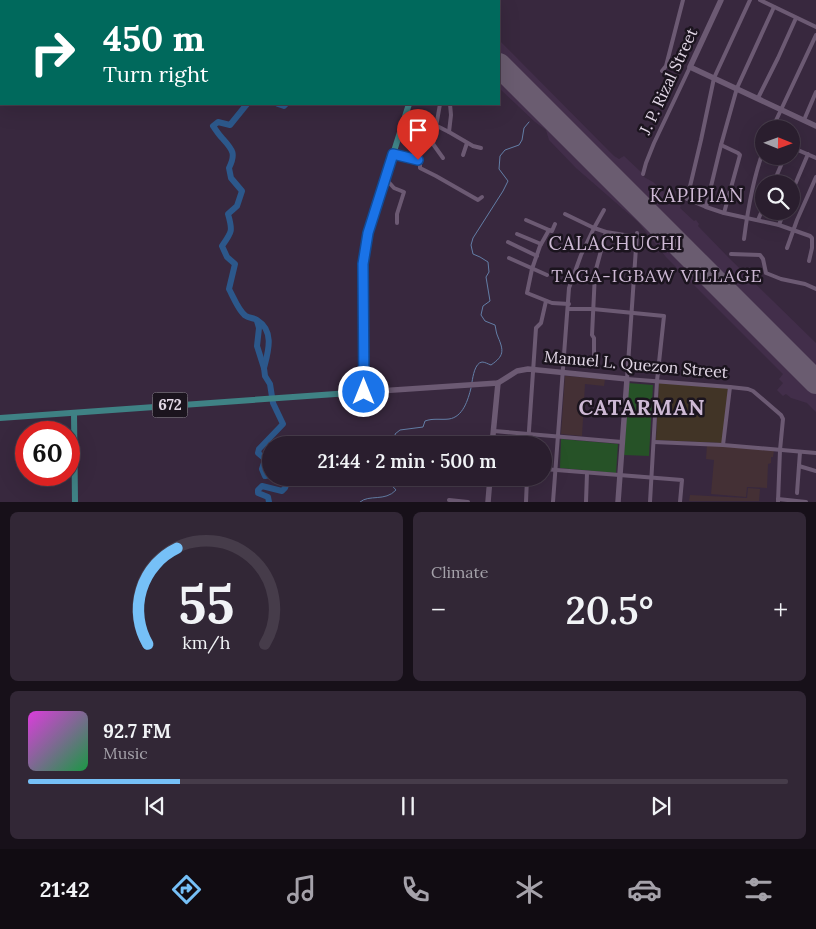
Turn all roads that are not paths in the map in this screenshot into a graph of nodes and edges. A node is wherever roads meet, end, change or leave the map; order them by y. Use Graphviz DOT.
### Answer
graph roads {
  1 [pos="683,0"];
  2 [pos="721,0"];
  3 [pos="750,0"];
  4 [pos="760,0"];
  5 [pos="774,8"];
  6 [pos="796,18"];
  7 [pos="816,27"];
  8 [pos="816,35"];
  9 [pos="690,67"];
  10 [pos="662,72"];
  11 [pos="714,78"];
  12 [pos="736,88"];
  13 [pos="816,92"];
  14 [pos="758,98"];
  15 [pos="409,105"];
  16 [pos="440,105"];
  17 [pos="450,105"];
  18 [pos="780,109"];
  19 [pos="776,120"];
  20 [pos="804,120"];
  21 [pos="436,126"];
  22 [pos="816,126"];
  23 [pos="449,132"];
  24 [pos="398,138"];
  25 [pos="467,142"];
  26 [pos="433,144"];
  27 [pos="721,145"];
  28 [pos="481,148"];
  29 [pos="800,151"];
  30 [pos="393,154"];
  31 [pos="808,154"];
  32 [pos="463,155"];
  33 [pos="443,158"];
  34 [pos="816,158"];
  35 [pos="758,165"];
  36 [pos="643,174"];
  37 [pos="799,175"];
  38 [pos="816,177"];
  39 [pos="385,178"];
  40 [pos="482,197"];
  41 [pos="706,207"];
  42 [pos="604,210"];
  43 [pos="724,213"];
  44 [pos="566,214"];
  45 [pos="746,218"];
  46 [pos="526,220"];
  47 [pos="755,220"];
  48 [pos="758,220"];
  49 [pos="781,220"];
  50 [pos="397,223"];
  51 [pos="555,224"];
  52 [pos="779,225"];
  53 [pos="594,228"];
  54 [pos="549,230"];
  55 [pos="794,230"];
  56 [pos="606,232"];
  57 [pos="517,234"];
  58 [pos="744,238"];
  59 [pos="814,239"];
  60 [pos="508,242"];
  61 [pos="541,244"];
  62 [pos="787,248"];
  63 [pos="731,254"];
  64 [pos="537,256"];
  65 [pos="509,258"];
  66 [pos="809,261"];
  67 [pos="532,269"];
  68 [pos="547,274"];
  69 [pos="816,289"];
  70 [pos="546,301"];
  71 [pos="569,306"];
  72 [pos="593,309"];
  73 [pos="632,313"];
  74 [pos="594,357"];
  75 [pos="534,369"];
  76 [pos="564,372"];
  77 [pos="627,379"];
  78 [pos="657,381"];
  79 [pos="498,383"];
  80 [pos="730,387"];
  81 [pos="364,392"];
  82 [pos="74,413"];
  83 [pos="0,418"];
  84 [pos="74,421"];
  85 [pos="494,431"];
  86 [pos="529,434"];
  87 [pos="493,436"];
  88 [pos="557,436"];
  89 [pos="622,442"];
  90 [pos="654,442"];
  91 [pos="723,446"];
  92 [pos="780,450"];
  93 [pos="800,452"];
  94 [pos="816,453"];
  95 [pos="799,466"];
  96 [pos="555,470"];
  97 [pos="816,471"];
  98 [pos="587,473"];
  99 [pos="620,475"];
  100 [pos="652,477"];
  101 [pos="73,486"];
  102 [pos="489,486"];
  103 [pos="527,486"];
  104 [pos="797,493"];
  105 [pos="449,500"];
  106 [pos="778,500"];
  107 [pos="75,502"];
  108 [pos="468,502"];
  109 [pos="488,502"];
  110 [pos="526,502"];
  111 [pos="553,502"];
  112 [pos="586,502"];
  113 [pos="618,502"];
  114 [pos="650,502"];
  115 [pos="680,502"];
  116 [pos="806,502"];
  1 -- 10 [label="street"];
  2 -- 9 [label="main road, J. P. Rizal Street"];
  3 -- 11 [label="street"];
  4 -- 5 [label="street"];
  5 -- 6 [label="street"];
  5 -- 12 [label="street"];
  6 -- 7 [label="street"];
  6 -- 14 [label="street"];
  8 -- 18 [label="street"];
  9 -- 11 [label="main road"];
  9 -- 36 [label="street, J. P. Rizal Street"];
  11 -- 12 [label="main road"];
  11 -- 41 [label="street"];
  12 -- 14 [label="main road"];
  12 -- 27 [label="street"];
  13 -- 20 [label="street"];
  14 -- 18 [label="main road"];
  15 -- 24 [label="main road"];
  16 -- 21 [label="street"];
  17 -- 23 [label="street"];
  18 -- 19 [label="street"];
  18 -- 20 [label="main road"];
  20 -- 22 [label="main road"];
  21 -- 23 [label="street"];
  21 -- 26 [label="street"];
  23 -- 25 [label="street"];
  24 -- 26 [label="street"];
  24 -- 30 [label="main road"];
  25 -- 28 [label="street"];
  25 -- 32 [label="street"];
  26 -- 33 [label="street"];
  27 -- 41 [label="street"];
  27 -- 43 [label="street"];
  29 -- 31 [label="street"];
  30 -- 39 [label="main road"];
  30 -- 40 [label="street"];
  31 -- 34 [label="street"];
  31 -- 37 [label="street"];
  35 -- 45 [label="street"];
  38 -- 55 [label="street"];
  39 -- 50 [label="street"];
  39 -- 81 [label="main road"];
  41 -- 43 [label="street"];
  42 -- 53 [label="street"];
  43 -- 45 [label="street"];
  44 -- 53 [label="street"];
  45 -- 47 [label="street"];
  45 -- 58 [label="street"];
  46 -- 54 [label="street"];
  48 -- 52 [label="street"];
  49 -- 52 [label="street"];
  51 -- 54 [label="street"];
  52 -- 55 [label="street"];
  53 -- 56 [label="street"];
  53 -- 71 [label="street"];
  54 -- 61 [label="street"];
  55 -- 59 [label="street"];
  55 -- 62 [label="street"];
  56 -- 72 [label="street"];
  56 -- 73 [label="street"];
  57 -- 61 [label="street"];
  59 -- 66 [label="street"];
  60 -- 64 [label="street"];
  61 -- 64 [label="street"];
  63 -- 69 [label="street"];
  64 -- 67 [label="street"];
  65 -- 67 [label="street"];
  67 -- 68 [label="street"];
  67 -- 70 [label="street"];
  70 -- 71 [label="street"];
  70 -- 75 [label="street"];
  71 -- 72 [label="street"];
  71 -- 76 [label="street"];
  72 -- 73 [label="street"];
  72 -- 74 [label="street"];
  73 -- 77 [label="street"];
  73 -- 78 [label="street"];
  75 -- 76 [label="main road, Manuel L. Quezon Street / 672"];
  75 -- 79 [label="main road, Manuel L. Quezon Street / 672"];
  75 -- 86 [label="street"];
  76 -- 77 [label="main road, Manuel L. Quezon Street / 672"];
  76 -- 88 [label="street"];
  77 -- 78 [label="street, Manuel L. Quezon Street / 672"];
  77 -- 89 [label="main road"];
  78 -- 80 [label="street, Manuel L. Quezon Street / 672"];
  78 -- 90 [label="street"];
  79 -- 81 [label="main road, Manuel L. Quezon Street / 672"];
  79 -- 85 [label="main road"];
  80 -- 91 [label="street"];
  80 -- 92 [label="street, Manuel L. Quezon Street / 672"];
  81 -- 82 [label="main road, 672"];
  82 -- 83 [label="main road, 672"];
  82 -- 84 [label="main road"];
  85 -- 86 [label="street"];
  85 -- 87 [label="main road"];
  86 -- 88 [label="street"];
  88 -- 89 [label="street"];
  88 -- 96 [label="street"];
  89 -- 99 [label="main road"];
  90 -- 91 [label="street"];
  90 -- 100 [label="street"];
  91 -- 92 [label="street"];
  92 -- 93 [label="street"];
  92 -- 106 [label="street"];
  93 -- 94 [label="street"];
  93 -- 95 [label="street"];
  95 -- 97 [label="street"];
  95 -- 104 [label="street"];
  96 -- 98 [label="street"];
  96 -- 111 [label="street"];
  98 -- 99 [label="street"];
  98 -- 112 [label="street"];
  99 -- 100 [label="street"];
  99 -- 113 [label="main road"];
  100 -- 114 [label="street"];
  100 -- 115 [label="street"];
  101 -- 107 [label="main road"];
  102 -- 109 [label="main road"];
  103 -- 110 [label="street"];
  105 -- 108 [label="street"];
  106 -- 116 [label="street"];
}
